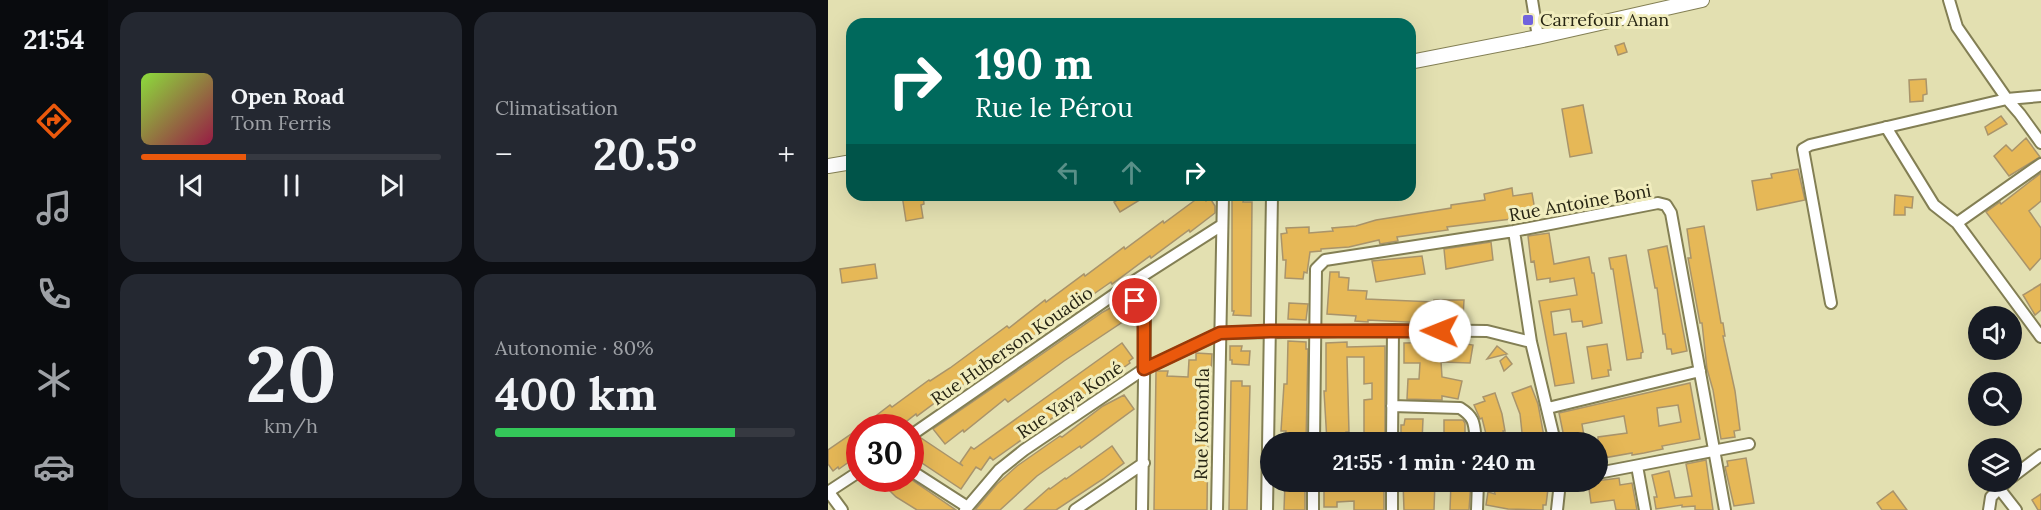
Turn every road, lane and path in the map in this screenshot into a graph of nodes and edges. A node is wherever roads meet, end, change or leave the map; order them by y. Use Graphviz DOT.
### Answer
graph roads {
  1 [pos="1532,0"];
  2 [pos="1701,0"];
  3 [pos="1949,0"];
  4 [pos="1538,37"];
  5 [pos="1416,61"];
  6 [pos="2041,96"];
  7 [pos="2007,99"];
  8 [pos="1886,127"];
  9 [pos="2041,143"];
  10 [pos="846,163"];
  11 [pos="2041,164"];
  12 [pos="828,166"];
  13 [pos="1223,201"];
  14 [pos="1272,201"];
  15 [pos="1957,223"];
  16 [pos="1222,225"];
  17 [pos="1514,231"];
  18 [pos="1125,287"];
  19 [pos="1831,303"];
  20 [pos="1393,330"];
  21 [pos="1270,331"];
  22 [pos="1316,331"];
  23 [pos="1220,333"];
  24 [pos="2041,337"];
  25 [pos="1531,342"];
  26 [pos="1144,369"];
  27 [pos="1700,371"];
  28 [pos="1392,406"];
  29 [pos="1548,408"];
  30 [pos="924,426"];
  31 [pos="1314,432"];
  32 [pos="1392,432"];
  33 [pos="1475,432"];
  34 [pos="1553,432"];
  35 [pos="1749,444"];
  36 [pos="1714,452"];
  37 [pos="2041,455"];
  38 [pos="1144,463"];
  39 [pos="1637,466"];
  40 [pos="2022,469"];
  41 [pos="1608,471"];
  42 [pos="846,480"];
  43 [pos="924,480"];
  44 [pos="828,491"];
  45 [pos="1313,492"];
  46 [pos="1392,492"];
  47 [pos="1478,492"];
  48 [pos="1559,492"];
  49 [pos="1995,492"];
  50 [pos="2006,492"];
  51 [pos="965,508"];
  52 [pos="842,510"];
  53 [pos="1075,510"];
  54 [pos="1143,510"];
  55 [pos="1218,510"];
  56 [pos="1268,510"];
  57 [pos="1313,510"];
  58 [pos="1392,510"];
  59 [pos="1477,510"];
  60 [pos="1557,510"];
  61 [pos="1645,510"];
  62 [pos="1725,510"];
  63 [pos="1989,510"];
  64 [pos="2016,510"];
  1 -- 4 [label="street"];
  2 -- 4 [label="street"];
  3 -- 7 [label="street"];
  4 -- 5 [label="street"];
  6 -- 7 [label="street"];
  7 -- 8 [label="street"];
  7 -- 9 [label="street"];
  8 -- 15 [label="street"];
  8 -- 19 [label="street"];
  10 -- 12 [label="street"];
  11 -- 15 [label="street"];
  13 -- 16 [label="street, Rue Kononfla"];
  14 -- 21 [label="street"];
  15 -- 24 [label="street"];
  16 -- 18 [label="street, Rue Huberson Kouadio"];
  16 -- 23 [label="street, Rue Kononfla"];
  17 -- 22 [label="street, Rue Antoine Boni"];
  17 -- 25 [label="street"];
  17 -- 27 [label="street, Rue Antoine Boni"];
  18 -- 26 [label="street"];
  18 -- 30 [label="street, Rue Huberson Kouadio"];
  20 -- 22 [label="street, Rue Yaya Koné"];
  20 -- 25 [label="street, Rue Yaya Koné"];
  20 -- 28 [label="street"];
  21 -- 22 [label="street, Rue Yaya Koné"];
  21 -- 23 [label="street, Rue Yaya Koné"];
  21 -- 56 [label="street"];
  22 -- 31 [label="street, Rue Antoine Boni"];
  23 -- 26 [label="street, Rue Yaya Koné"];
  23 -- 55 [label="street, Rue Kononfla"];
  25 -- 29 [label="street"];
  26 -- 38 [label="street"];
  26 -- 51 [label="street, Rue Yaya Koné"];
  27 -- 29 [label="street"];
  27 -- 36 [label="street, Rue Antoine Boni"];
  28 -- 32 [label="street"];
  28 -- 33 [label="street"];
  29 -- 34 [label="street"];
  35 -- 36 [label="street"];
  36 -- 39 [label="street"];
  36 -- 62 [label="street, Rue Antoine Boni"];
  37 -- 40 [label="street"];
  38 -- 53 [label="street"];
  38 -- 54 [label="street"];
  39 -- 41 [label="street"];
  39 -- 61 [label="street"];
  42 -- 44 [label="street"];
  43 -- 51 [label="street"];
  44 -- 52 [label="street"];
  45 -- 57 [label="street"];
  46 -- 58 [label="street"];
  47 -- 59 [label="street"];
  48 -- 60 [label="street"];
  49 -- 63 [label="street"];
  50 -- 64 [label="street"];
}
